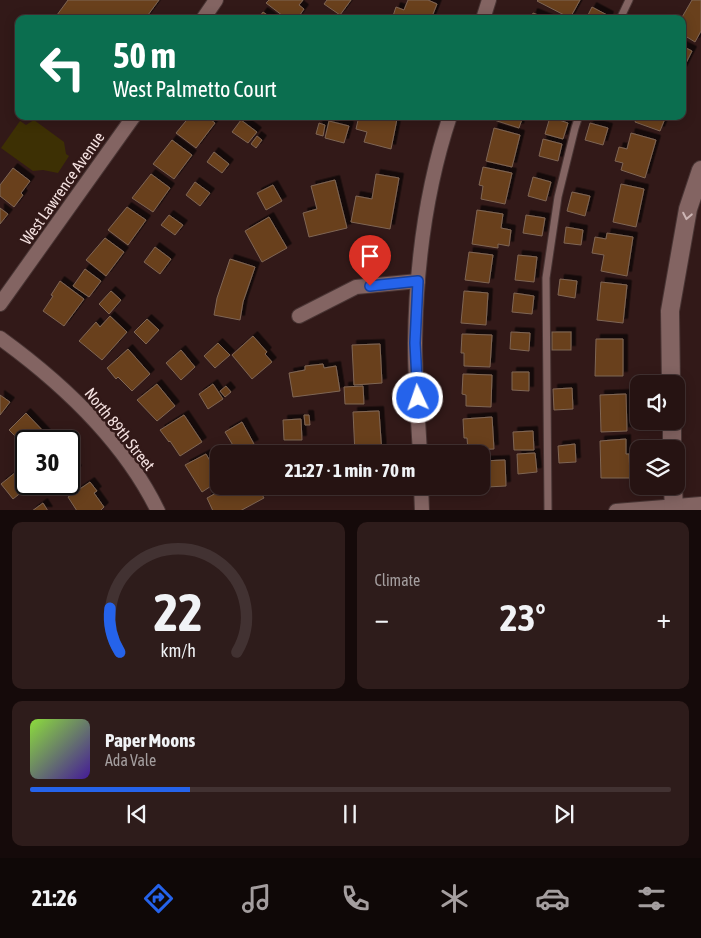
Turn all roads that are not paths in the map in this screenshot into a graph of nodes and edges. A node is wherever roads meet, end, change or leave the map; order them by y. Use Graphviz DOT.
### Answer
graph roads {
  1 [pos="216,0"];
  2 [pos="489,0"];
  3 [pos="629,0"];
  4 [pos="205,15"];
  5 [pos="483,15"];
  6 [pos="622,15"];
  7 [pos="131,120"];
  8 [pos="449,120"];
  9 [pos="577,120"];
  10 [pos="701,170"];
  11 [pos="418,281"];
  12 [pos="0,304"];
  13 [pos="299,316"];
  14 [pos="0,338"];
  15 [pos="671,375"];
  16 [pos="420,445"];
  17 [pos="421,495"];
  18 [pos="673,495"];
  19 [pos="701,504"];
  20 [pos="674,508"];
  21 [pos="158,510"];
  22 [pos="422,510"];
  23 [pos="548,510"];
  24 [pos="616,510"];
  1 -- 4 [label="street"];
  2 -- 5 [label="street"];
  3 -- 6 [label="lane"];
  7 -- 12 [label="street, West Lawrence Avenue"];
  8 -- 11 [label="street"];
  9 -- 23 [label="lane"];
  10 -- 15 [label="street, one-way"];
  11 -- 13 [label="street"];
  11 -- 16 [label="street"];
  14 -- 21 [label="street, North 89th Street"];
  17 -- 22 [label="street"];
  18 -- 20 [label="street"];
  19 -- 20 [label="street"];
  20 -- 24 [label="street"];
}
